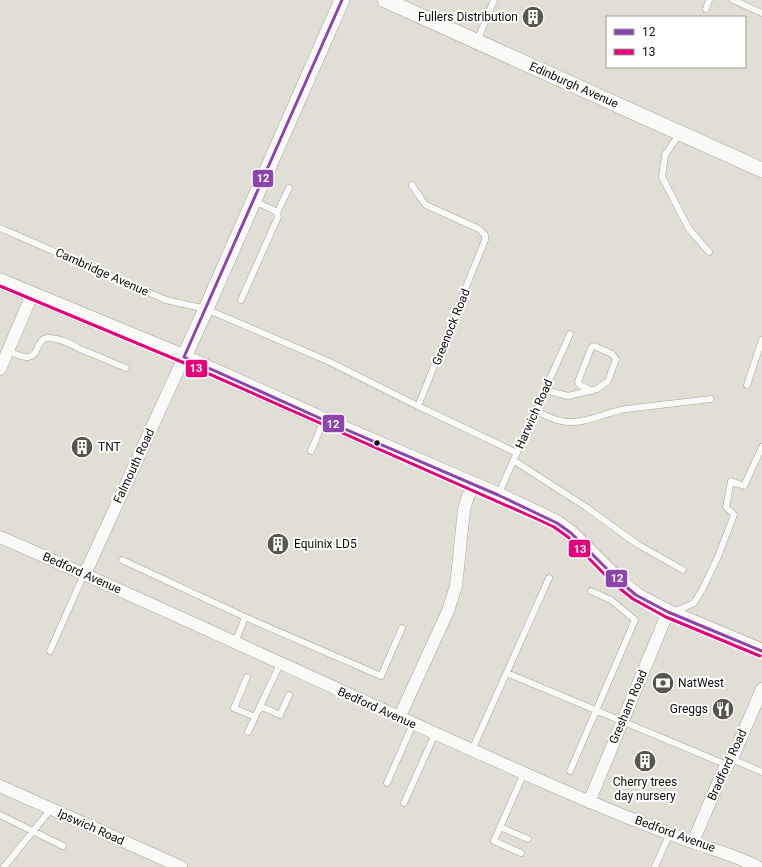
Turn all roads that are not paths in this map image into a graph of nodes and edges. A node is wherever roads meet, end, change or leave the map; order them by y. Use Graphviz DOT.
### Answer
graph roads {
  1 [pos="342,0"];
  2 [pos="385,0"];
  3 [pos="494,0"];
  4 [pos="709,0"];
  5 [pos="734,0"];
  6 [pos="706,9"];
  7 [pos="762,13"];
  8 [pos="477,41"];
  9 [pos="680,133"];
  10 [pos="762,170"];
  11 [pos="412,184"];
  12 [pos="289,188"];
  13 [pos="254,201"];
  14 [pos="277,213"];
  15 [pos="0,228"];
  16 [pos="709,252"];
  17 [pos="0,281"];
  18 [pos="32,295"];
  19 [pos="242,300"];
  20 [pos="206,309"];
  21 [pos="570,334"];
  22 [pos="762,340"];
  23 [pos="8,352"];
  24 [pos="184,357"];
  25 [pos="1,365"];
  26 [pos="126,368"];
  27 [pos="747,385"];
  28 [pos="545,390"];
  29 [pos="591,391"];
  30 [pos="711,399"];
  31 [pos="418,406"];
  32 [pos="535,411"];
  33 [pos="324,420"];
  34 [pos="762,447"];
  35 [pos="311,451"];
  36 [pos="517,453"];
  37 [pos="513,460"];
  38 [pos="475,485"];
  39 [pos="498,494"];
  40 [pos="0,537"];
  41 [pos="122,560"];
  42 [pos="683,570"];
  43 [pos="84,574"];
  44 [pos="549,578"];
  45 [pos="591,591"];
  46 [pos="668,612"];
  47 [pos="245,617"];
  48 [pos="402,628"];
  49 [pos="235,643"];
  50 [pos="50,651"];
  51 [pos="762,651"];
  52 [pos="280,664"];
  53 [pos="507,673"];
  54 [pos="247,677"];
  55 [pos="762,688"];
  56 [pos="289,695"];
  57 [pos="759,703"];
  58 [pos="260,706"];
  59 [pos="596,711"];
  60 [pos="255,717"];
  61 [pos="399,718"];
  62 [pos="622,722"];
  63 [pos="413,724"];
  64 [pos="248,732"];
  65 [pos="435,734"];
  66 [pos="472,750"];
  67 [pos="729,762"];
  68 [pos="570,772"];
  69 [pos="762,772"];
  70 [pos="524,773"];
  71 [pos="387,783"];
  72 [pos="0,786"];
  73 [pos="589,802"];
  74 [pos="404,803"];
  75 [pos="51,809"];
  76 [pos="0,815"];
  77 [pos="500,827"];
  78 [pos="34,831"];
  79 [pos="670,833"];
  80 [pos="528,839"];
  81 [pos="693,842"];
  82 [pos="63,846"];
  83 [pos="521,853"];
  84 [pos="4,867"];
  85 [pos="181,867"];
  86 [pos="655,867"];
  87 [pos="758,867"];
  1 -- 13 [label="street"];
  2 -- 8 [label="street, Edinburgh Avenue"];
  3 -- 8 [label="lane"];
  4 -- 6 [label="lane"];
  5 -- 7 [label="lane"];
  8 -- 9 [label="street, Edinburgh Avenue"];
  9 -- 10 [label="street, Edinburgh Avenue"];
  9 -- 16 [label="lane"];
  11 -- 31 [label="lane, Greenock Road"];
  12 -- 14 [label="lane"];
  13 -- 14 [label="lane"];
  13 -- 20 [label="street"];
  14 -- 19 [label="lane"];
  15 -- 20 [label="lane, Cambridge Avenue"];
  17 -- 18 [label="street"];
  18 -- 23 [label="street"];
  18 -- 24 [label="street"];
  20 -- 24 [label="street"];
  20 -- 31 [label="lane, Cambridge Avenue"];
  21 -- 28 [label="lane, Harwich Road"];
  22 -- 27 [label="lane"];
  23 -- 25 [label="street"];
  23 -- 26 [label="lane"];
  24 -- 33 [label="street"];
  24 -- 43 [label="street, Falmouth Road"];
  28 -- 29 [label="lane"];
  28 -- 32 [label="lane, Harwich Road"];
  29 -- 29 [label="lane"];
  30 -- 32 [label="lane"];
  31 -- 36 [label="lane, Cambridge Avenue"];
  32 -- 36 [label="lane, Harwich Road"];
  33 -- 35 [label="lane"];
  33 -- 38 [label="street"];
  34 -- 46 [label="lane"];
  36 -- 37 [label="lane, Harwich Road"];
  37 -- 39 [label="lane, Harwich Road"];
  37 -- 42 [label="lane"];
  38 -- 39 [label="street"];
  38 -- 61 [label="street"];
  39 -- 46 [label="street"];
  40 -- 43 [label="street, Bedford Avenue"];
  41 -- 47 [label="lane"];
  43 -- 49 [label="street, Bedford Avenue"];
  43 -- 50 [label="lane"];
  44 -- 53 [label="lane"];
  45 -- 59 [label="lane"];
  46 -- 51 [label="street"];
  46 -- 62 [label="street, Gresham Road"];
  47 -- 48 [label="lane"];
  47 -- 49 [label="lane"];
  49 -- 52 [label="street, Bedford Avenue"];
  52 -- 58 [label="lane"];
  52 -- 61 [label="street, Bedford Avenue"];
  53 -- 59 [label="lane"];
  53 -- 66 [label="lane"];
  54 -- 60 [label="lane"];
  55 -- 57 [label="street, Bradford Road"];
  56 -- 58 [label="lane"];
  57 -- 67 [label="street, Bradford Road"];
  58 -- 60 [label="lane"];
  59 -- 62 [label="lane"];
  59 -- 68 [label="lane"];
  60 -- 64 [label="lane"];
  61 -- 63 [label="street, Bedford Avenue"];
  62 -- 67 [label="lane"];
  62 -- 73 [label="street, Gresham Road"];
  63 -- 65 [label="street, Bedford Avenue"];
  63 -- 71 [label="lane"];
  65 -- 66 [label="street, Bedford Avenue"];
  65 -- 74 [label="lane"];
  66 -- 70 [label="street, Bedford Avenue"];
  67 -- 69 [label="lane"];
  67 -- 81 [label="street, Bradford Road"];
  70 -- 73 [label="street, Bedford Avenue"];
  70 -- 77 [label="lane"];
  72 -- 75 [label="street, Ipswich Road"];
  73 -- 79 [label="street, Bedford Avenue"];
  75 -- 78 [label="lane"];
  75 -- 85 [label="street, Ipswich Road"];
  76 -- 78 [label="lane"];
  77 -- 80 [label="lane"];
  77 -- 83 [label="lane"];
  78 -- 82 [label="lane"];
  78 -- 84 [label="lane"];
  79 -- 81 [label="street, Bedford Avenue"];
  79 -- 86 [label="lane"];
  81 -- 87 [label="street, Bedford Avenue"];
}
